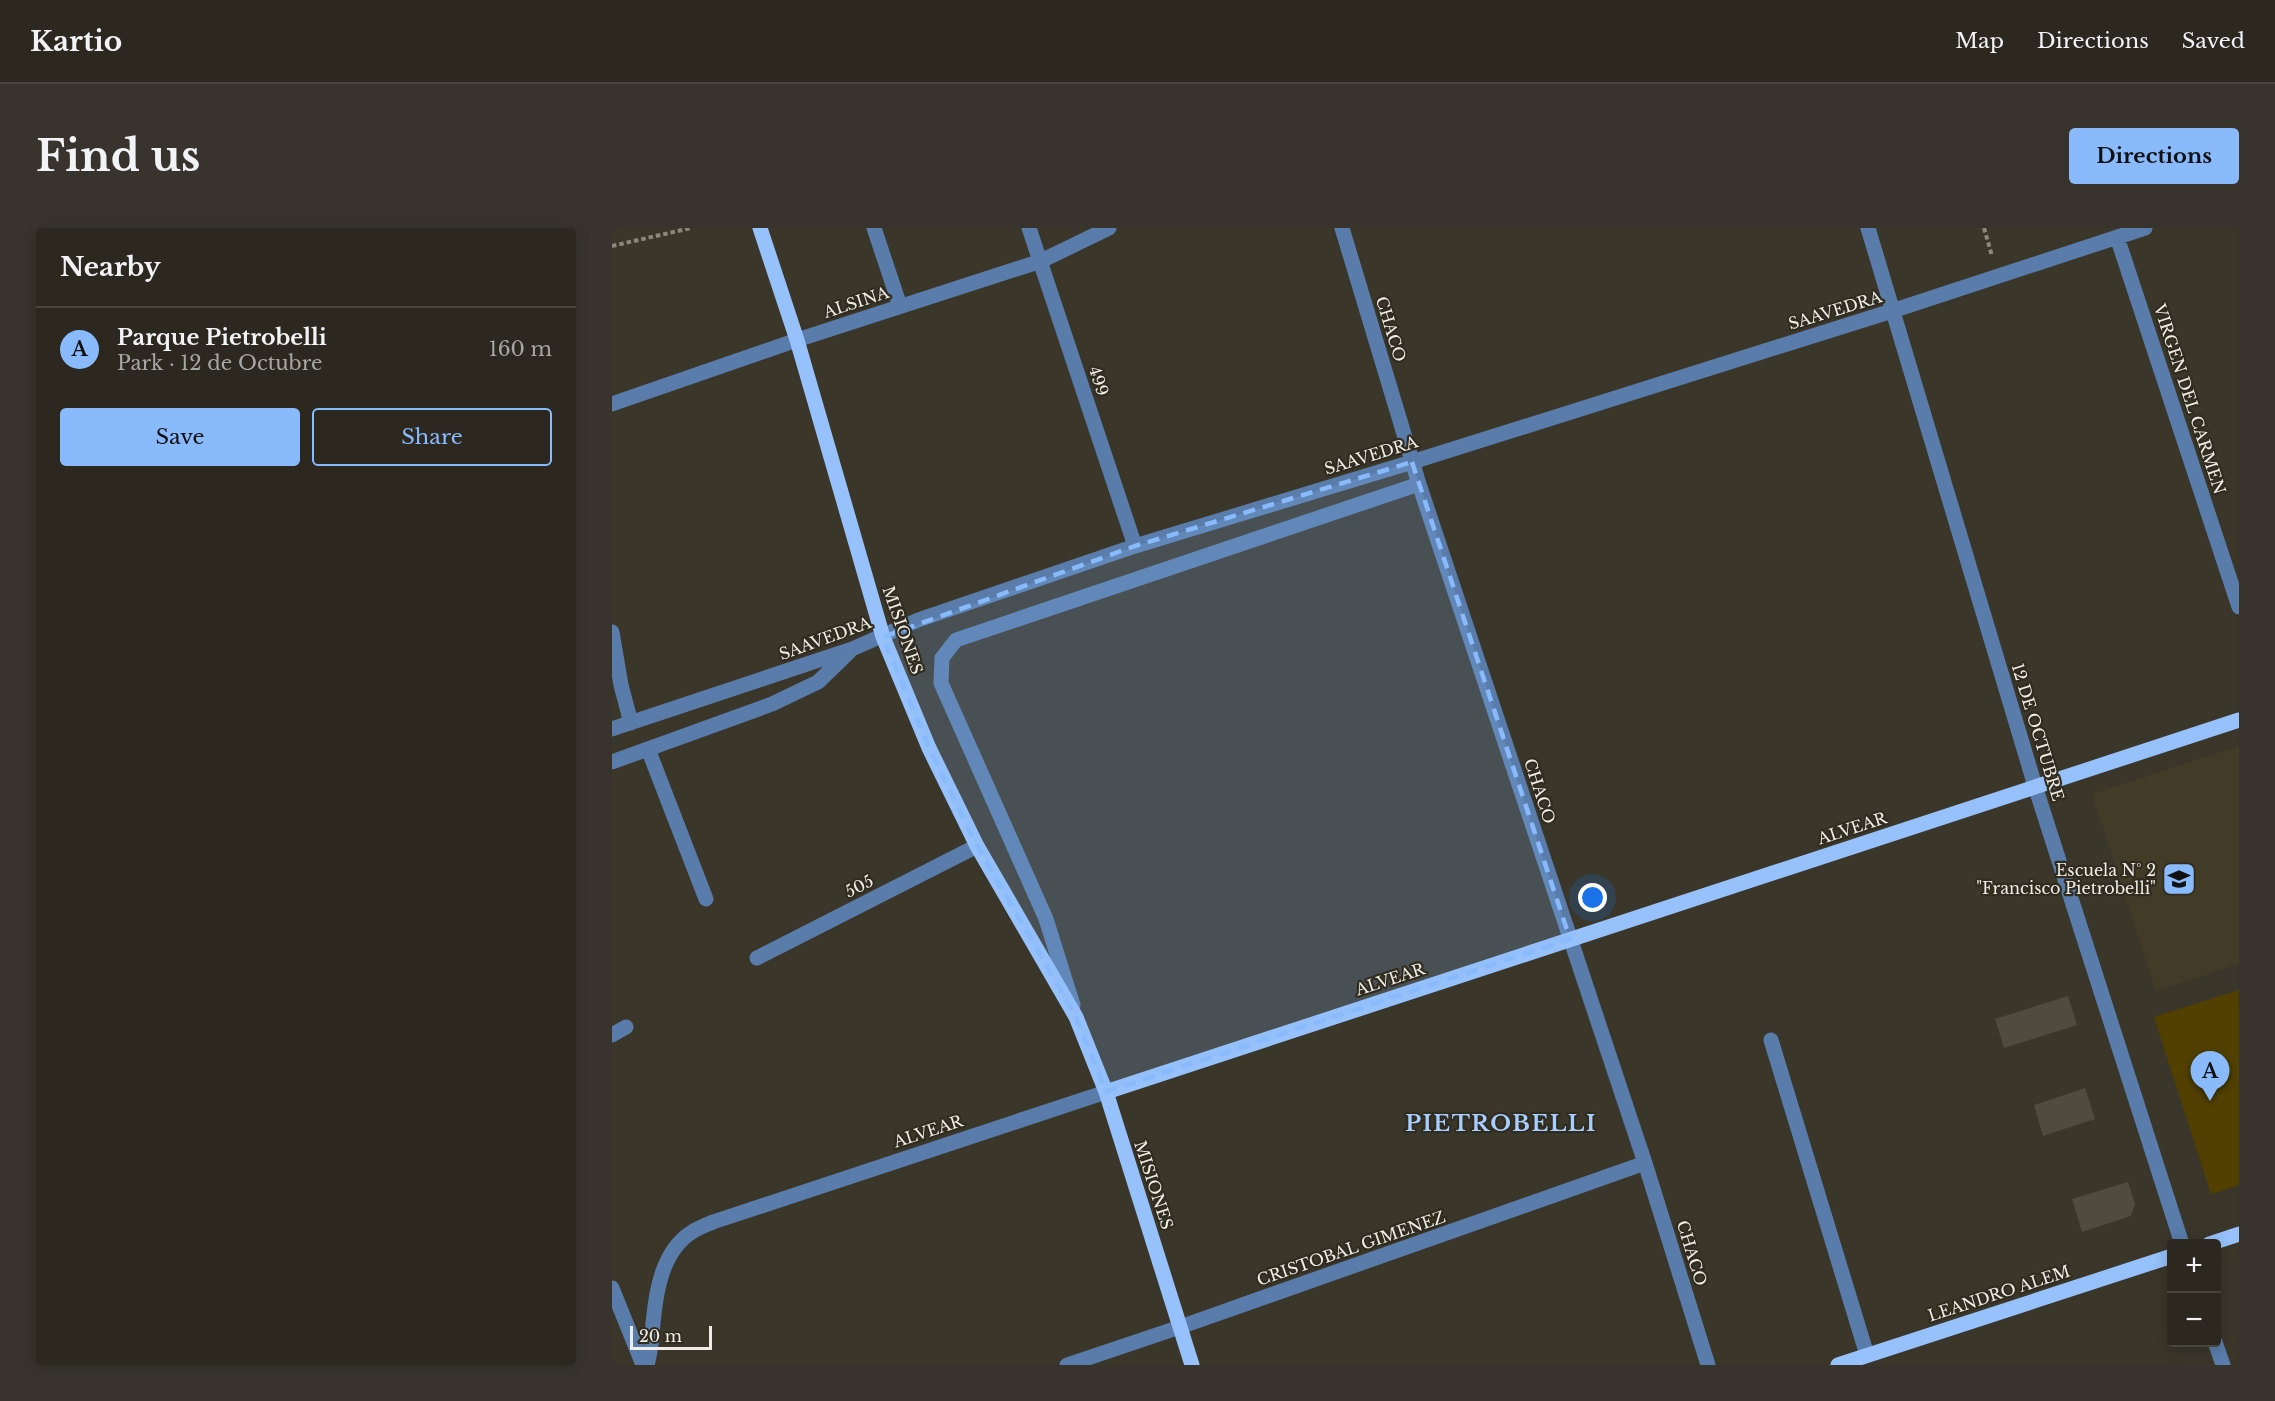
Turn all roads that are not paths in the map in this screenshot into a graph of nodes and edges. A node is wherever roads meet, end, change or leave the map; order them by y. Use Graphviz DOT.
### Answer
graph roads {
  1 [pos="760,228"];
  2 [pos="874,228"];
  3 [pos="1029,228"];
  4 [pos="1109,228"];
  5 [pos="1342,228"];
  6 [pos="1868,228"];
  7 [pos="2145,228"];
  8 [pos="2117,237"];
  9 [pos="1041,261"];
  10 [pos="900,306"];
  11 [pos="1892,311"];
  12 [pos="796,340"];
  13 [pos="612,404"];
  14 [pos="1412,462"];
  15 [pos="1419,484"];
  16 [pos="1135,546"];
  17 [pos="2239,607"];
  18 [pos="612,632"];
  19 [pos="883,636"];
  20 [pos="852,649"];
  21 [pos="2239,720"];
  22 [pos="631,723"];
  23 [pos="612,729"];
  24 [pos="648,749"];
  25 [pos="612,762"];
  26 [pos="2035,786"];
  27 [pos="977,846"];
  28 [pos="706,899"];
  29 [pos="1570,939"];
  30 [pos="757,958"];
  31 [pos="1076,1017"];
  32 [pos="626,1027"];
  33 [pos="612,1035"];
  34 [pos="1771,1040"];
  35 [pos="1106,1092"];
  36 [pos="1645,1163"];
  37 [pos="2239,1234"];
  38 [pos="2180,1239"];
  39 [pos="2221,1240"];
  40 [pos="2167,1258"];
  41 [pos="612,1288"];
  42 [pos="1180,1327"];
  43 [pos="2218,1347"];
  44 [pos="1867,1356"];
  45 [pos="645,1365"];
  46 [pos="1067,1365"];
  47 [pos="1192,1365"];
  48 [pos="1708,1365"];
  49 [pos="1838,1365"];
  50 [pos="2223,1365"];
  1 -- 12 [label="main road, MISIONES"];
  2 -- 10 [label="street"];
  3 -- 9 [label="street, 499"];
  4 -- 9 [label="street, ALSINA"];
  5 -- 14 [label="street, CHACO"];
  6 -- 11 [label="street, 12 DE OCTUBRE"];
  7 -- 8 [label="street, SAAVEDRA"];
  8 -- 11 [label="street, SAAVEDRA"];
  8 -- 17 [label="street, VIRGEN DEL CARMEN"];
  9 -- 10 [label="street, ALSINA"];
  9 -- 16 [label="street, 499"];
  10 -- 12 [label="street, ALSINA"];
  11 -- 14 [label="street, SAAVEDRA"];
  11 -- 26 [label="street, 12 DE OCTUBRE"];
  12 -- 13 [label="street, ALSINA"];
  12 -- 19 [label="main road, MISIONES"];
  14 -- 15 [label="street, CHACO"];
  14 -- 16 [label="street, SAAVEDRA"];
  15 -- 29 [label="street, CHACO"];
  15 -- 31 [label="street, MISIONES"];
  16 -- 19 [label="street, SAAVEDRA"];
  18 -- 22 [label="street"];
  19 -- 20 [label="street, SAAVEDRA"];
  19 -- 27 [label="main road, MISIONES"];
  20 -- 22 [label="street, SAAVEDRA"];
  20 -- 24 [label="street"];
  21 -- 26 [label="main road, ALVEAR"];
  22 -- 23 [label="street, SAAVEDRA"];
  24 -- 25 [label="street"];
  24 -- 28 [label="street"];
  26 -- 29 [label="main road, ALVEAR"];
  26 -- 38 [label="street, 12 DE OCTUBRE"];
  27 -- 30 [label="street, 505"];
  27 -- 31 [label="main road, MISIONES"];
  29 -- 35 [label="main road, ALVEAR"];
  29 -- 36 [label="street, CHACO"];
  31 -- 35 [label="main road, MISIONES"];
  32 -- 33 [label="street"];
  34 -- 44 [label="street"];
  35 -- 42 [label="main road, MISIONES"];
  35 -- 45 [label="street, ALVEAR"];
  36 -- 42 [label="street, CRISTOBAL GIMENEZ"];
  36 -- 48 [label="street, CHACO"];
  37 -- 39 [label="main road"];
  40 -- 44 [label="main road, LEANDRO ALEM"];
  41 -- 45 [label="street"];
  42 -- 46 [label="street, CRISTOBAL GIMENEZ"];
  42 -- 47 [label="main road, MISIONES"];
  43 -- 50 [label="street"];
  44 -- 49 [label="main road, LEANDRO ALEM"];
}
